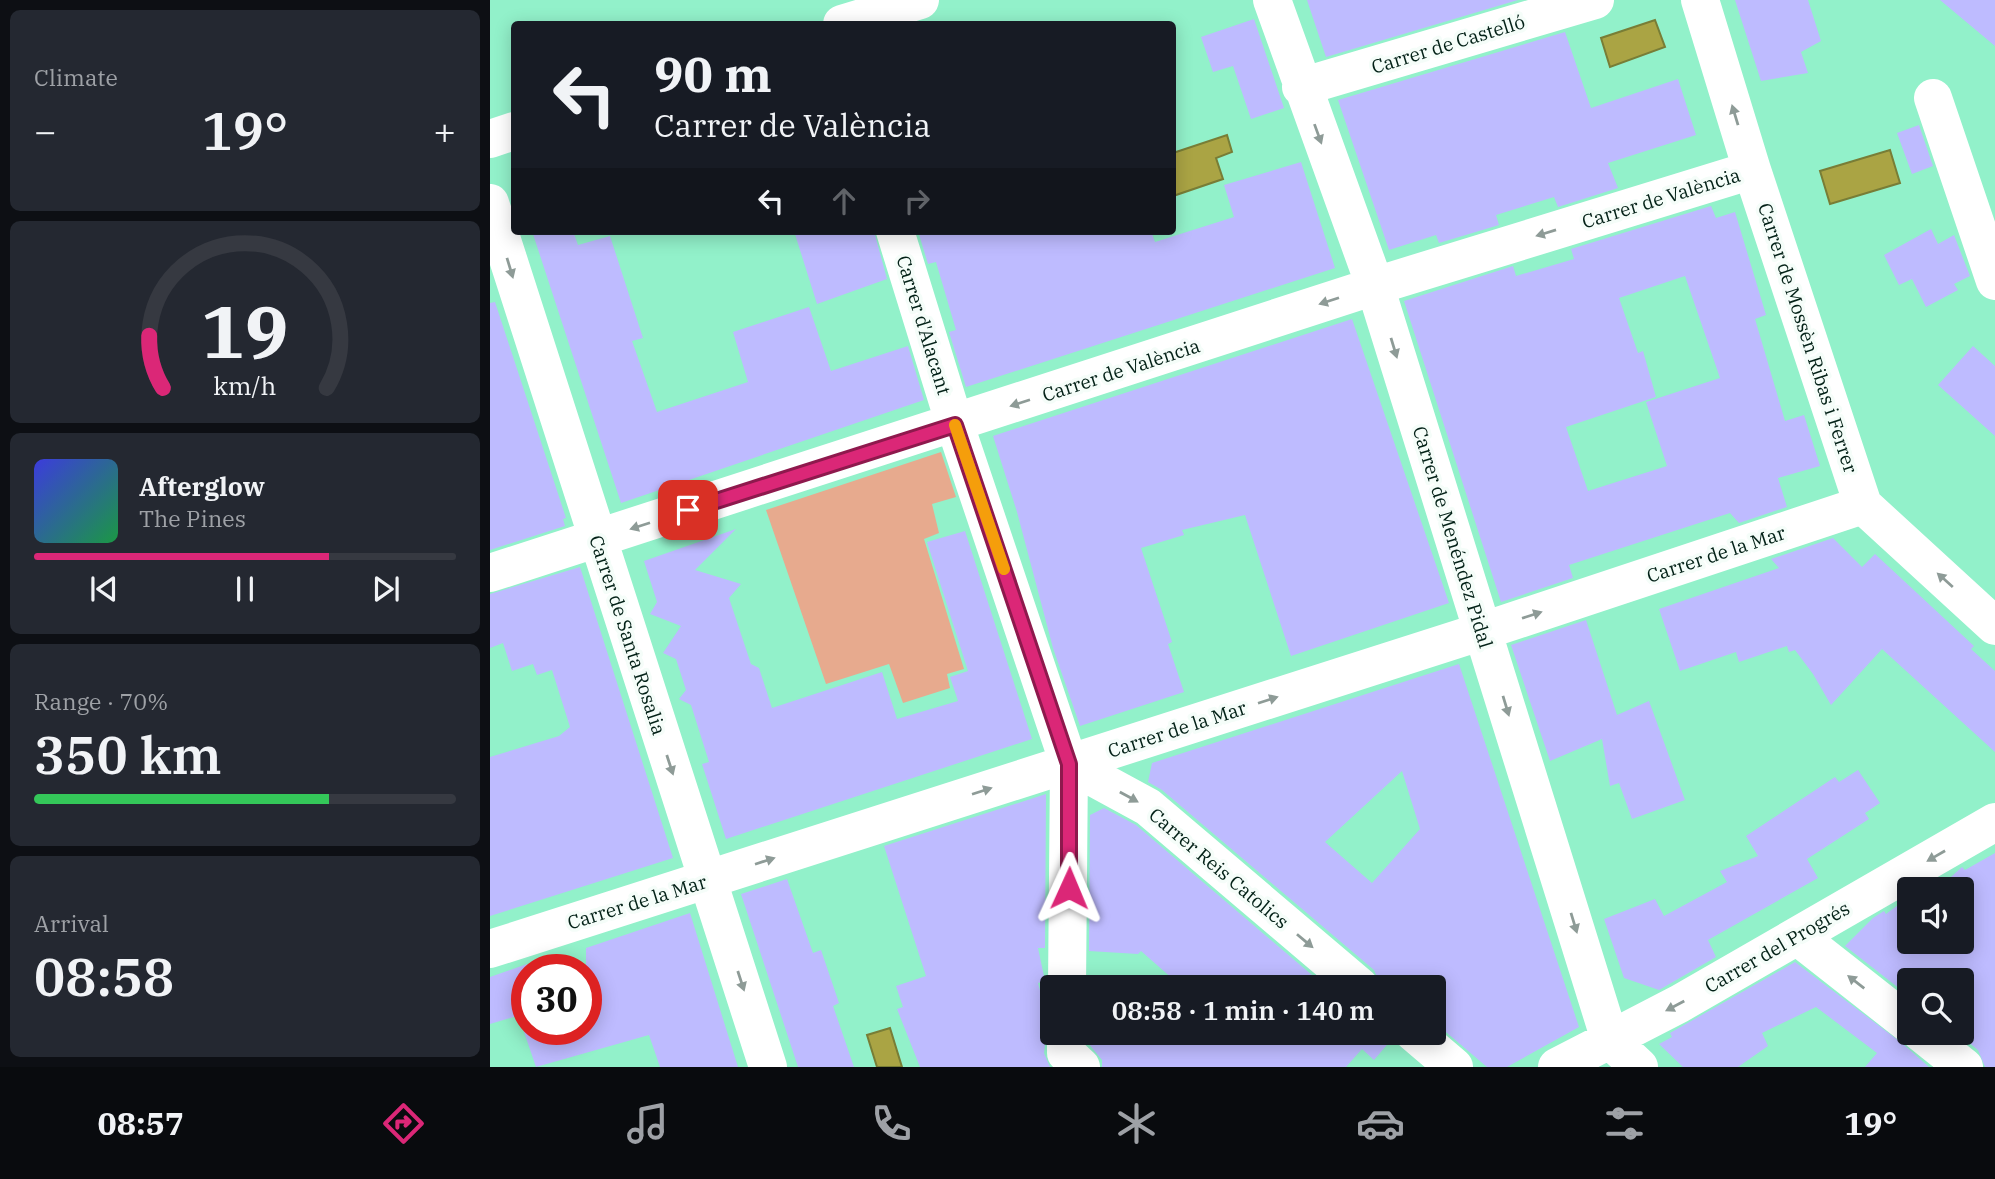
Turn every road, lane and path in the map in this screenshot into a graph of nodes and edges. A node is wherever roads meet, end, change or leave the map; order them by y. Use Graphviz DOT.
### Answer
graph roads {
  1 [pos="823,0"];
  2 [pos="920,0"];
  3 [pos="1272,0"];
  4 [pos="1595,0"];
  5 [pos="1700,0"];
  6 [pos="830,21"];
  7 [pos="852,21"];
  8 [pos="1301,87"];
  9 [pos="1933,98"];
  10 [pos="511,132"];
  11 [pos="490,139"];
  12 [pos="1752,170"];
  13 [pos="490,203"];
  14 [pos="896,235"];
  15 [pos="1995,281"];
  16 [pos="1374,286"];
  17 [pos="955,425"];
  18 [pos="1863,505"];
  19 [pos="596,540"];
  20 [pos="490,573"];
  21 [pos="1995,626"];
  22 [pos="1483,631"];
  23 [pos="1069,764"];
  24 [pos="1995,822"];
  25 [pos="708,880"];
  26 [pos="1797,936"];
  27 [pos="490,948"];
  28 [pos="1067,975"];
  29 [pos="1346,975"];
  30 [pos="1897,1015"];
  31 [pos="1611,1040"];
  32 [pos="1066,1045"];
  33 [pos="1428,1045"];
  34 [pos="1936,1045"];
  35 [pos="768,1067"];
  36 [pos="1081,1067"];
  37 [pos="1454,1067"];
  38 [pos="1557,1067"];
  39 [pos="1639,1067"];
  40 [pos="1964,1067"];
  1 -- 6 [label="street"];
  2 -- 7 [label="street"];
  3 -- 8 [label="street, Carrer de Menéndez Pidal"];
  4 -- 8 [label="street, Carrer de Castelló"];
  12 -- 5 [label="street, Carrer de Mossèn Ribas i Ferrer, one-way"];
  8 -- 16 [label="street, Carrer de Menéndez Pidal, one-way"];
  9 -- 15 [label="street"];
  10 -- 11 [label="street"];
  12 -- 16 [label="street, Carrer de València, one-way"];
  12 -- 18 [label="street, Carrer de Mossèn Ribas i Ferrer"];
  13 -- 19 [label="street, Carrer de Santa Rosalia, one-way"];
  14 -- 17 [label="street, Carrer d'Alacant"];
  16 -- 17 [label="street, Carrer de València, one-way"];
  16 -- 22 [label="street, Carrer de Menéndez Pidal, one-way"];
  17 -- 19 [label="street, Carrer de València, one-way"];
  17 -- 23 [label="street, Carrer d'Alacant"];
  21 -- 18 [label="street, Carrer de Mossèn Ribas i Ferrer, one-way"];
  22 -- 18 [label="street, Carrer de la Mar, one-way"];
  19 -- 20 [label="street, Carrer de València"];
  19 -- 25 [label="street, Carrer de Santa Rosalia, one-way"];
  23 -- 22 [label="street, Carrer de la Mar, one-way"];
  22 -- 31 [label="street, Carrer de Menéndez Pidal, one-way"];
  25 -- 23 [label="street, Carrer de la Mar, one-way"];
  23 -- 28 [label="street, Carrer d'Alacant"];
  23 -- 29 [label="street, Carrer Reis Catolics, one-way"];
  24 -- 26 [label="street, Carrer del Progrés, one-way"];
  25 -- 27 [label="street, Carrer de la Mar"];
  25 -- 35 [label="street, Carrer de Santa Rosalia, one-way"];
  30 -- 26 [label="street, one-way"];
  26 -- 31 [label="street, Carrer del Progrés, one-way"];
  31 -- 38 [label="street, Carrer del Progrés"];
  31 -- 39 [label="street, Carrer de Menéndez Pidal"];
  32 -- 36 [label="street"];
  33 -- 37 [label="street"];
  34 -- 40 [label="street"];
}
